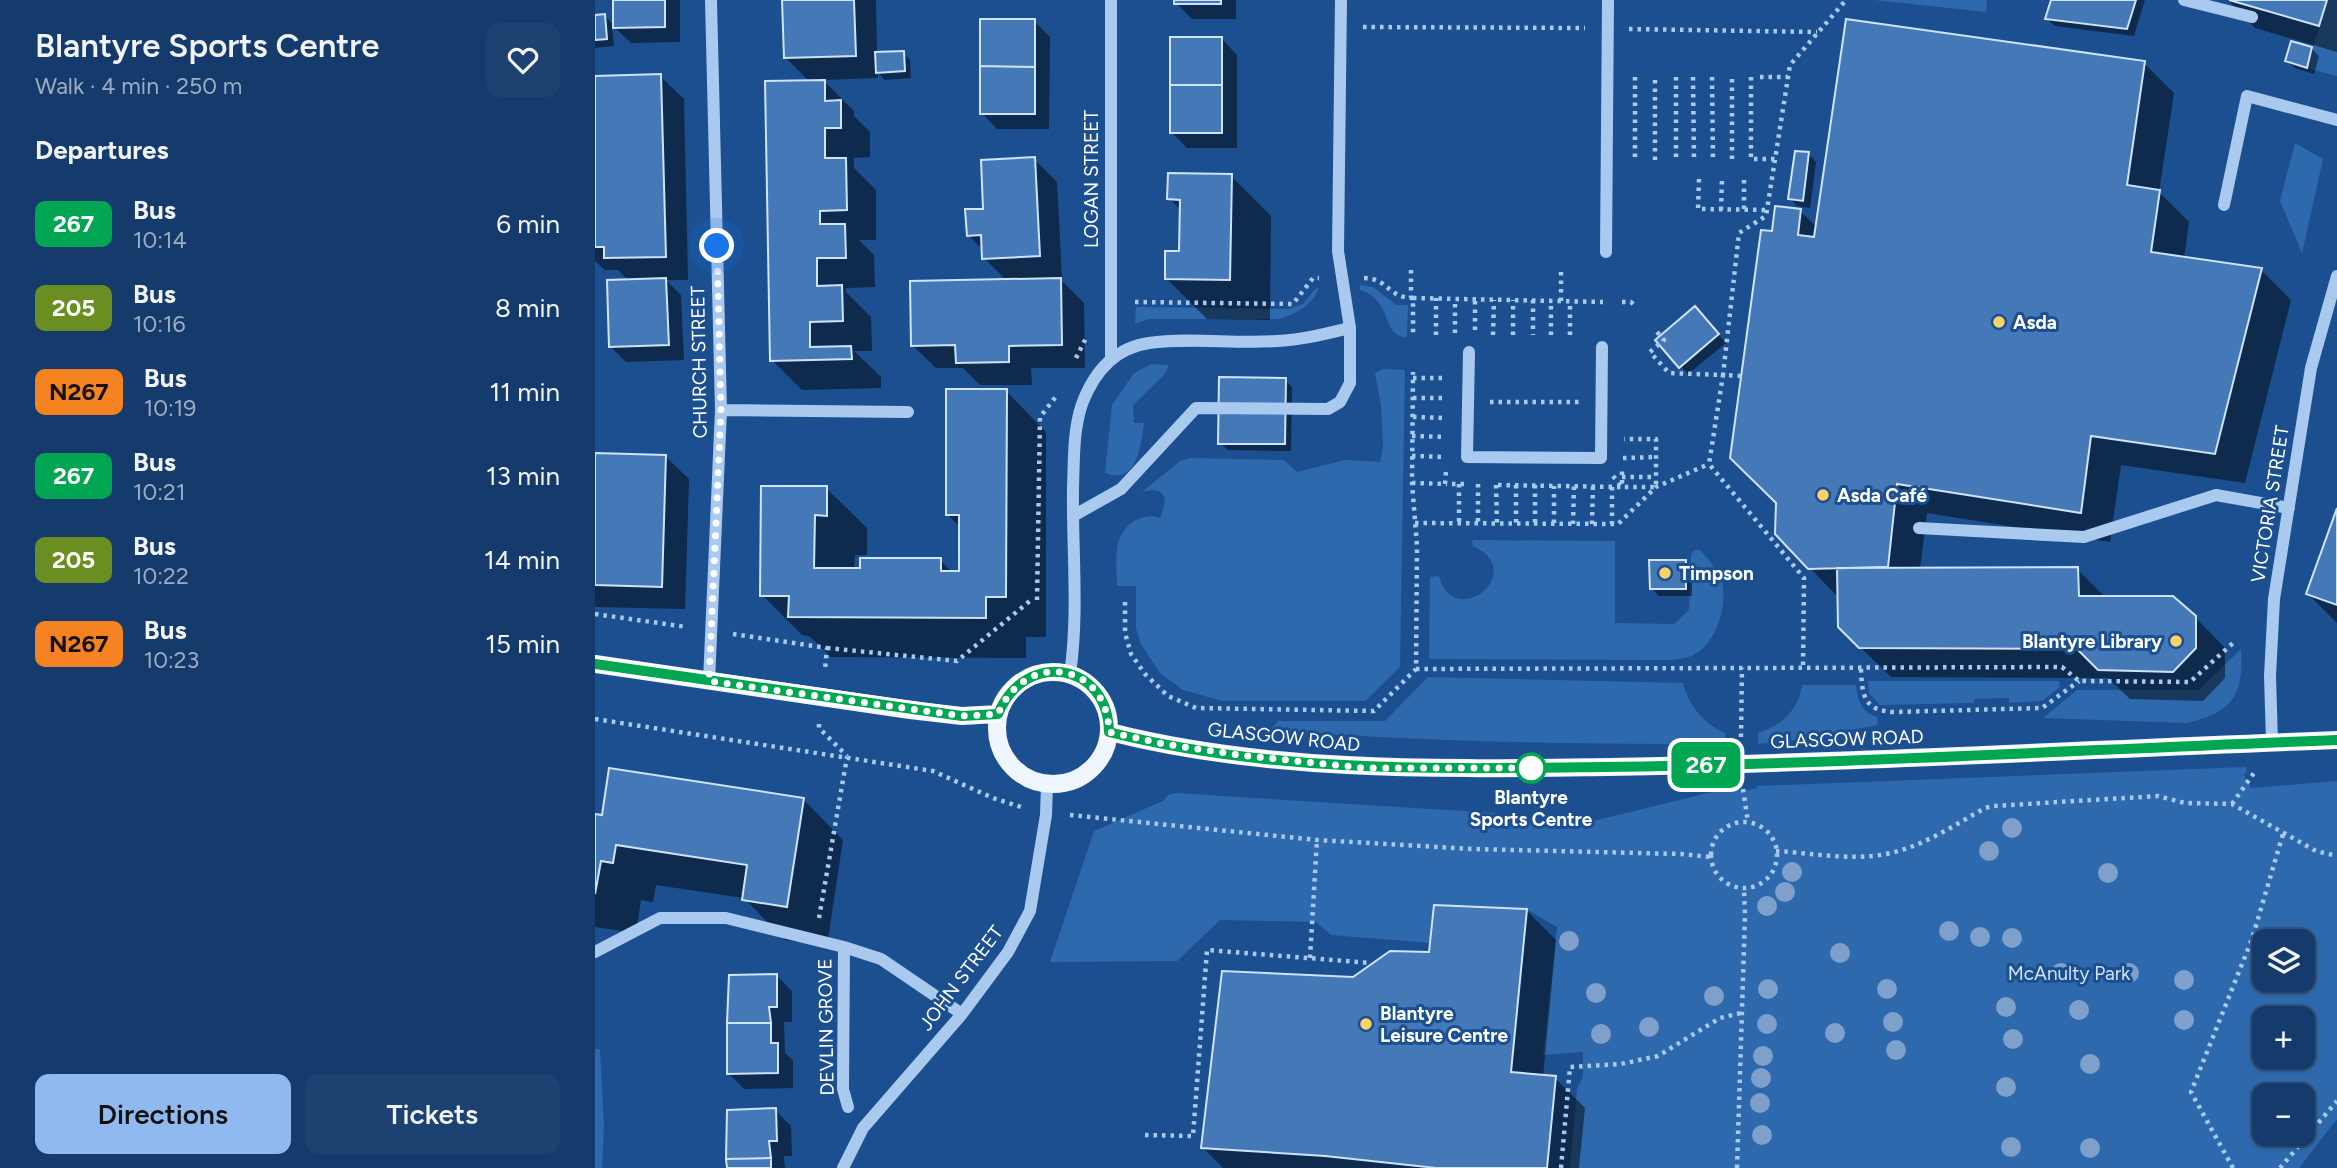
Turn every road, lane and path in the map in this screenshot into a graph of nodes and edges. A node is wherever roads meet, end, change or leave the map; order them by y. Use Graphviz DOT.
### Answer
graph roads {
  1 [pos="711,0"];
  2 [pos="1111,0"];
  3 [pos="1341,0"];
  4 [pos="1608,0"];
  5 [pos="1846,0"];
  6 [pos="2184,0"];
  7 [pos="2252,17"];
  8 [pos="1341,26"];
  9 [pos="1592,28"];
  10 [pos="1625,29"];
  11 [pos="1817,32"];
  12 [pos="1635,77"];
  13 [pos="1655,77"];
  14 [pos="1676,77"];
  15 [pos="1693,77"];
  16 [pos="1712,77"];
  17 [pos="1732,77"];
  18 [pos="1751,77"];
  19 [pos="1760,77"];
  20 [pos="1788,77"];
  21 [pos="2337,120"];
  22 [pos="1676,159"];
  23 [pos="1694,159"];
  24 [pos="1713,159"];
  25 [pos="1732,159"];
  26 [pos="1775,159"];
  27 [pos="1635,160"];
  28 [pos="1655,160"];
  29 [pos="1699,179"];
  30 [pos="1721,179"];
  31 [pos="1744,180"];
  32 [pos="2224,205"];
  33 [pos="1721,210"];
  34 [pos="1744,210"];
  35 [pos="1767,210"];
  36 [pos="1607,252"];
  37 [pos="1411,270"];
  38 [pos="1561,272"];
  39 [pos="2337,276"];
  40 [pos="1319,278"];
  41 [pos="1357,278"];
  42 [pos="1412,298"];
  43 [pos="1436,298"];
  44 [pos="1455,299"];
  45 [pos="1475,300"];
  46 [pos="1494,300"];
  47 [pos="1513,300"];
  48 [pos="1532,300"];
  49 [pos="1551,301"];
  50 [pos="1561,301"];
  51 [pos="1570,301"];
  52 [pos="1110,302"];
  53 [pos="1603,302"];
  54 [pos="1622,302"];
  55 [pos="1635,306"];
  56 [pos="1350,328"];
  57 [pos="1657,332"];
  58 [pos="1455,334"];
  59 [pos="1475,334"];
  60 [pos="1570,334"];
  61 [pos="1436,335"];
  62 [pos="1493,335"];
  63 [pos="1513,335"];
  64 [pos="1533,335"];
  65 [pos="1551,335"];
  66 [pos="1413,336"];
  67 [pos="1602,346"];
  68 [pos="1469,352"];
  69 [pos="1111,358"];
  70 [pos="1413,372"];
  71 [pos="1723,375"];
  72 [pos="1741,376"];
  73 [pos="1413,398"];
  74 [pos="1447,398"];
  75 [pos="1468,402"];
  76 [pos="1601,403"];
  77 [pos="721,410"];
  78 [pos="908,412"];
  79 [pos="1413,417"];
  80 [pos="1447,418"];
  81 [pos="1412,436"];
  82 [pos="1447,437"];
  83 [pos="1412,456"];
  84 [pos="1446,457"];
  85 [pos="1467,457"];
  86 [pos="1656,457"];
  87 [pos="1601,458"];
  88 [pos="1622,458"];
  89 [pos="1709,464"];
  90 [pos="1622,477"];
  91 [pos="1655,477"];
  92 [pos="1412,483"];
  93 [pos="1452,484"];
  94 [pos="1459,484"];
  95 [pos="1478,484"];
  96 [pos="1496,485"];
  97 [pos="1516,485"];
  98 [pos="1535,485"];
  99 [pos="1554,486"];
  100 [pos="1574,486"];
  101 [pos="1593,486"];
  102 [pos="1612,487"];
  103 [pos="1622,487"];
  104 [pos="1655,487"];
  105 [pos="2289,508"];
  106 [pos="1073,516"];
  107 [pos="1415,523"];
  108 [pos="1459,523"];
  109 [pos="1478,523"];
  110 [pos="1497,523"];
  111 [pos="1517,523"];
  112 [pos="1535,524"];
  113 [pos="1554,524"];
  114 [pos="1573,524"];
  115 [pos="1592,524"];
  116 [pos="1612,524"];
  117 [pos="1919,528"];
  118 [pos="1031,600"];
  119 [pos="1125,602"];
  120 [pos="2234,643"];
  121 [pos="827,648"];
  122 [pos="595,664"];
  123 [pos="1742,668"];
  124 [pos="1416,669"];
  125 [pos="1803,669"];
  126 [pos="1861,669"];
  127 [pos="1070,674"];
  128 [pos="709,681"];
  129 [pos="2079,681"];
  130 [pos="823,696"];
  131 [pos="998,714"];
  132 [pos="595,719"];
  133 [pos="1109,732"];
  134 [pos="2337,740"];
  135 [pos="2272,742"];
  136 [pos="1741,744"];
  137 [pos="848,757"];
  138 [pos="2253,774"];
  139 [pos="1047,784"];
  140 [pos="1742,785"];
  141 [pos="2232,804"];
  142 [pos="1046,815"];
  143 [pos="1748,822"];
  144 [pos="2283,834"];
  145 [pos="1317,840"];
  146 [pos="1776,851"];
  147 [pos="2337,856"];
  148 [pos="1711,857"];
  149 [pos="1744,889"];
  150 [pos="815,939"];
  151 [pos="844,947"];
  152 [pos="595,952"];
  153 [pos="1310,958"];
  154 [pos="1371,963"];
  155 [pos="1741,1013"];
  156 [pos="962,1014"];
  157 [pos="2337,1101"];
  158 [pos="848,1107"];
  159 [pos="1145,1135"];
  160 [pos="843,1168"];
  161 [pos="1561,1168"];
  162 [pos="1737,1168"];
  163 [pos="2233,1168"];
  164 [pos="2280,1168"];
  1 -- 77 [label="street, CHURCH STREET"];
  2 -- 52 [label="street, LOGAN STREET"];
  3 -- 8 [label="street"];
  4 -- 36 [label="street"];
  5 -- 11 [label="path"];
  6 -- 7 [label="street"];
  8 -- 9 [label="path"];
  8 -- 56 [label="street"];
  10 -- 11 [label="path"];
  11 -- 20 [label="path"];
  12 -- 27 [label="path"];
  13 -- 28 [label="path"];
  14 -- 22 [label="path"];
  15 -- 23 [label="path"];
  16 -- 24 [label="path"];
  17 -- 25 [label="path"];
  18 -- 26 [label="path"];
  19 -- 20 [label="path"];
  20 -- 26 [label="path"];
  21 -- 32 [label="street"];
  26 -- 35 [label="path"];
  29 -- 33 [label="path"];
  30 -- 33 [label="path"];
  31 -- 34 [label="path"];
  33 -- 34 [label="path"];
  34 -- 35 [label="path"];
  35 -- 71 [label="path"];
  37 -- 42 [label="path"];
  38 -- 50 [label="path"];
  39 -- 105 [label="street, VICTORIA STREET"];
  40 -- 52 [label="path"];
  41 -- 42 [label="path"];
  42 -- 43 [label="path"];
  42 -- 66 [label="path"];
  43 -- 44 [label="path"];
  43 -- 61 [label="path"];
  44 -- 45 [label="path"];
  44 -- 58 [label="path"];
  45 -- 46 [label="path"];
  45 -- 59 [label="path"];
  46 -- 47 [label="path"];
  46 -- 62 [label="path"];
  47 -- 48 [label="path"];
  47 -- 63 [label="path"];
  48 -- 49 [label="path"];
  48 -- 64 [label="path"];
  49 -- 50 [label="path"];
  49 -- 65 [label="path"];
  50 -- 51 [label="path"];
  51 -- 53 [label="path"];
  51 -- 60 [label="path"];
  52 -- 69 [label="street, LOGAN STREET"];
  54 -- 55 [label="path"];
  56 -- 69 [label="street"];
  56 -- 106 [label="street"];
  57 -- 71 [label="path"];
  67 -- 76 [label="street"];
  68 -- 75 [label="street"];
  69 -- 106 [label="street"];
  70 -- 73 [label="path"];
  71 -- 72 [label="path"];
  71 -- 89 [label="path"];
  73 -- 74 [label="path"];
  73 -- 79 [label="path"];
  75 -- 76 [label="path"];
  75 -- 85 [label="street"];
  76 -- 87 [label="street"];
  77 -- 78 [label="street"];
  77 -- 128 [label="street, CHURCH STREET"];
  79 -- 80 [label="path"];
  79 -- 81 [label="path"];
  81 -- 82 [label="path"];
  81 -- 83 [label="path"];
  83 -- 84 [label="path"];
  83 -- 92 [label="path"];
  85 -- 87 [label="street"];
  85 -- 93 [label="path"];
  86 -- 88 [label="path"];
  86 -- 88 [label="path"];
  86 -- 91 [label="path"];
  87 -- 103 [label="path"];
  88 -- 90 [label="path"];
  89 -- 104 [label="path"];
  89 -- 125 [label="path"];
  90 -- 91 [label="path"];
  90 -- 103 [label="path"];
  91 -- 104 [label="path"];
  92 -- 93 [label="path"];
  92 -- 107 [label="path"];
  93 -- 94 [label="path"];
  94 -- 95 [label="path"];
  94 -- 108 [label="path"];
  95 -- 96 [label="path"];
  95 -- 109 [label="path"];
  96 -- 97 [label="path"];
  96 -- 110 [label="path"];
  97 -- 98 [label="path"];
  97 -- 111 [label="path"];
  98 -- 99 [label="path"];
  98 -- 112 [label="path"];
  99 -- 100 [label="path"];
  99 -- 113 [label="path"];
  100 -- 101 [label="path"];
  100 -- 114 [label="path"];
  101 -- 102 [label="path"];
  101 -- 115 [label="path"];
  102 -- 103 [label="path"];
  102 -- 116 [label="path"];
  103 -- 104 [label="path"];
  104 -- 116 [label="path"];
  105 -- 117 [label="street"];
  105 -- 135 [label="street, VICTORIA STREET"];
  106 -- 127 [label="street"];
  107 -- 108 [label="path"];
  107 -- 124 [label="path"];
  108 -- 109 [label="path"];
  109 -- 110 [label="path"];
  110 -- 111 [label="path"];
  111 -- 112 [label="path"];
  112 -- 113 [label="path"];
  113 -- 114 [label="path"];
  114 -- 115 [label="path"];
  115 -- 116 [label="path"];
  118 -- 121 [label="path"];
  119 -- 124 [label="path"];
  120 -- 129 [label="path"];
  122 -- 128 [label="main road"];
  123 -- 124 [label="path"];
  123 -- 125 [label="path"];
  123 -- 136 [label="path"];
  125 -- 126 [label="path"];
  126 -- 129 [label="path"];
  126 -- 129 [label="path"];
  127 -- 131 [label="main road"];
  127 -- 133 [label="main road"];
  128 -- 130 [label="main road"];
  130 -- 131 [label="main road"];
  130 -- 137 [label="path"];
  131 -- 139 [label="main road"];
  132 -- 137 [label="path"];
  133 -- 135 [label="main road, GLASGOW ROAD"];
  133 -- 139 [label="main road"];
  134 -- 135 [label="main road, GLASGOW ROAD"];
  137 -- 142 [label="path"];
  137 -- 150 [label="path"];
  138 -- 141 [label="path"];
  139 -- 142 [label="street, JOHN STREET"];
  140 -- 143 [label="path"];
  141 -- 144 [label="path"];
  141 -- 146 [label="path"];
  142 -- 145 [label="path"];
  142 -- 156 [label="street, JOHN STREET"];
  143 -- 146 [label="path"];
  143 -- 148 [label="path"];
  144 -- 147 [label="path"];
  144 -- 163 [label="path"];
  145 -- 148 [label="path"];
  145 -- 153 [label="path"];
  146 -- 149 [label="path"];
  148 -- 149 [label="path"];
  149 -- 155 [label="path"];
  150 -- 151 [label="street, DEVLIN GROVE"];
  150 -- 152 [label="street, DEVLIN GROVE"];
  151 -- 156 [label="street, DEVLIN GROVE"];
  151 -- 158 [label="street, DEVLIN GROVE"];
  153 -- 154 [label="path"];
  153 -- 159 [label="path"];
  155 -- 161 [label="path"];
  155 -- 162 [label="path"];
  156 -- 160 [label="street, JOHN STREET"];
  157 -- 164 [label="path"];
}
